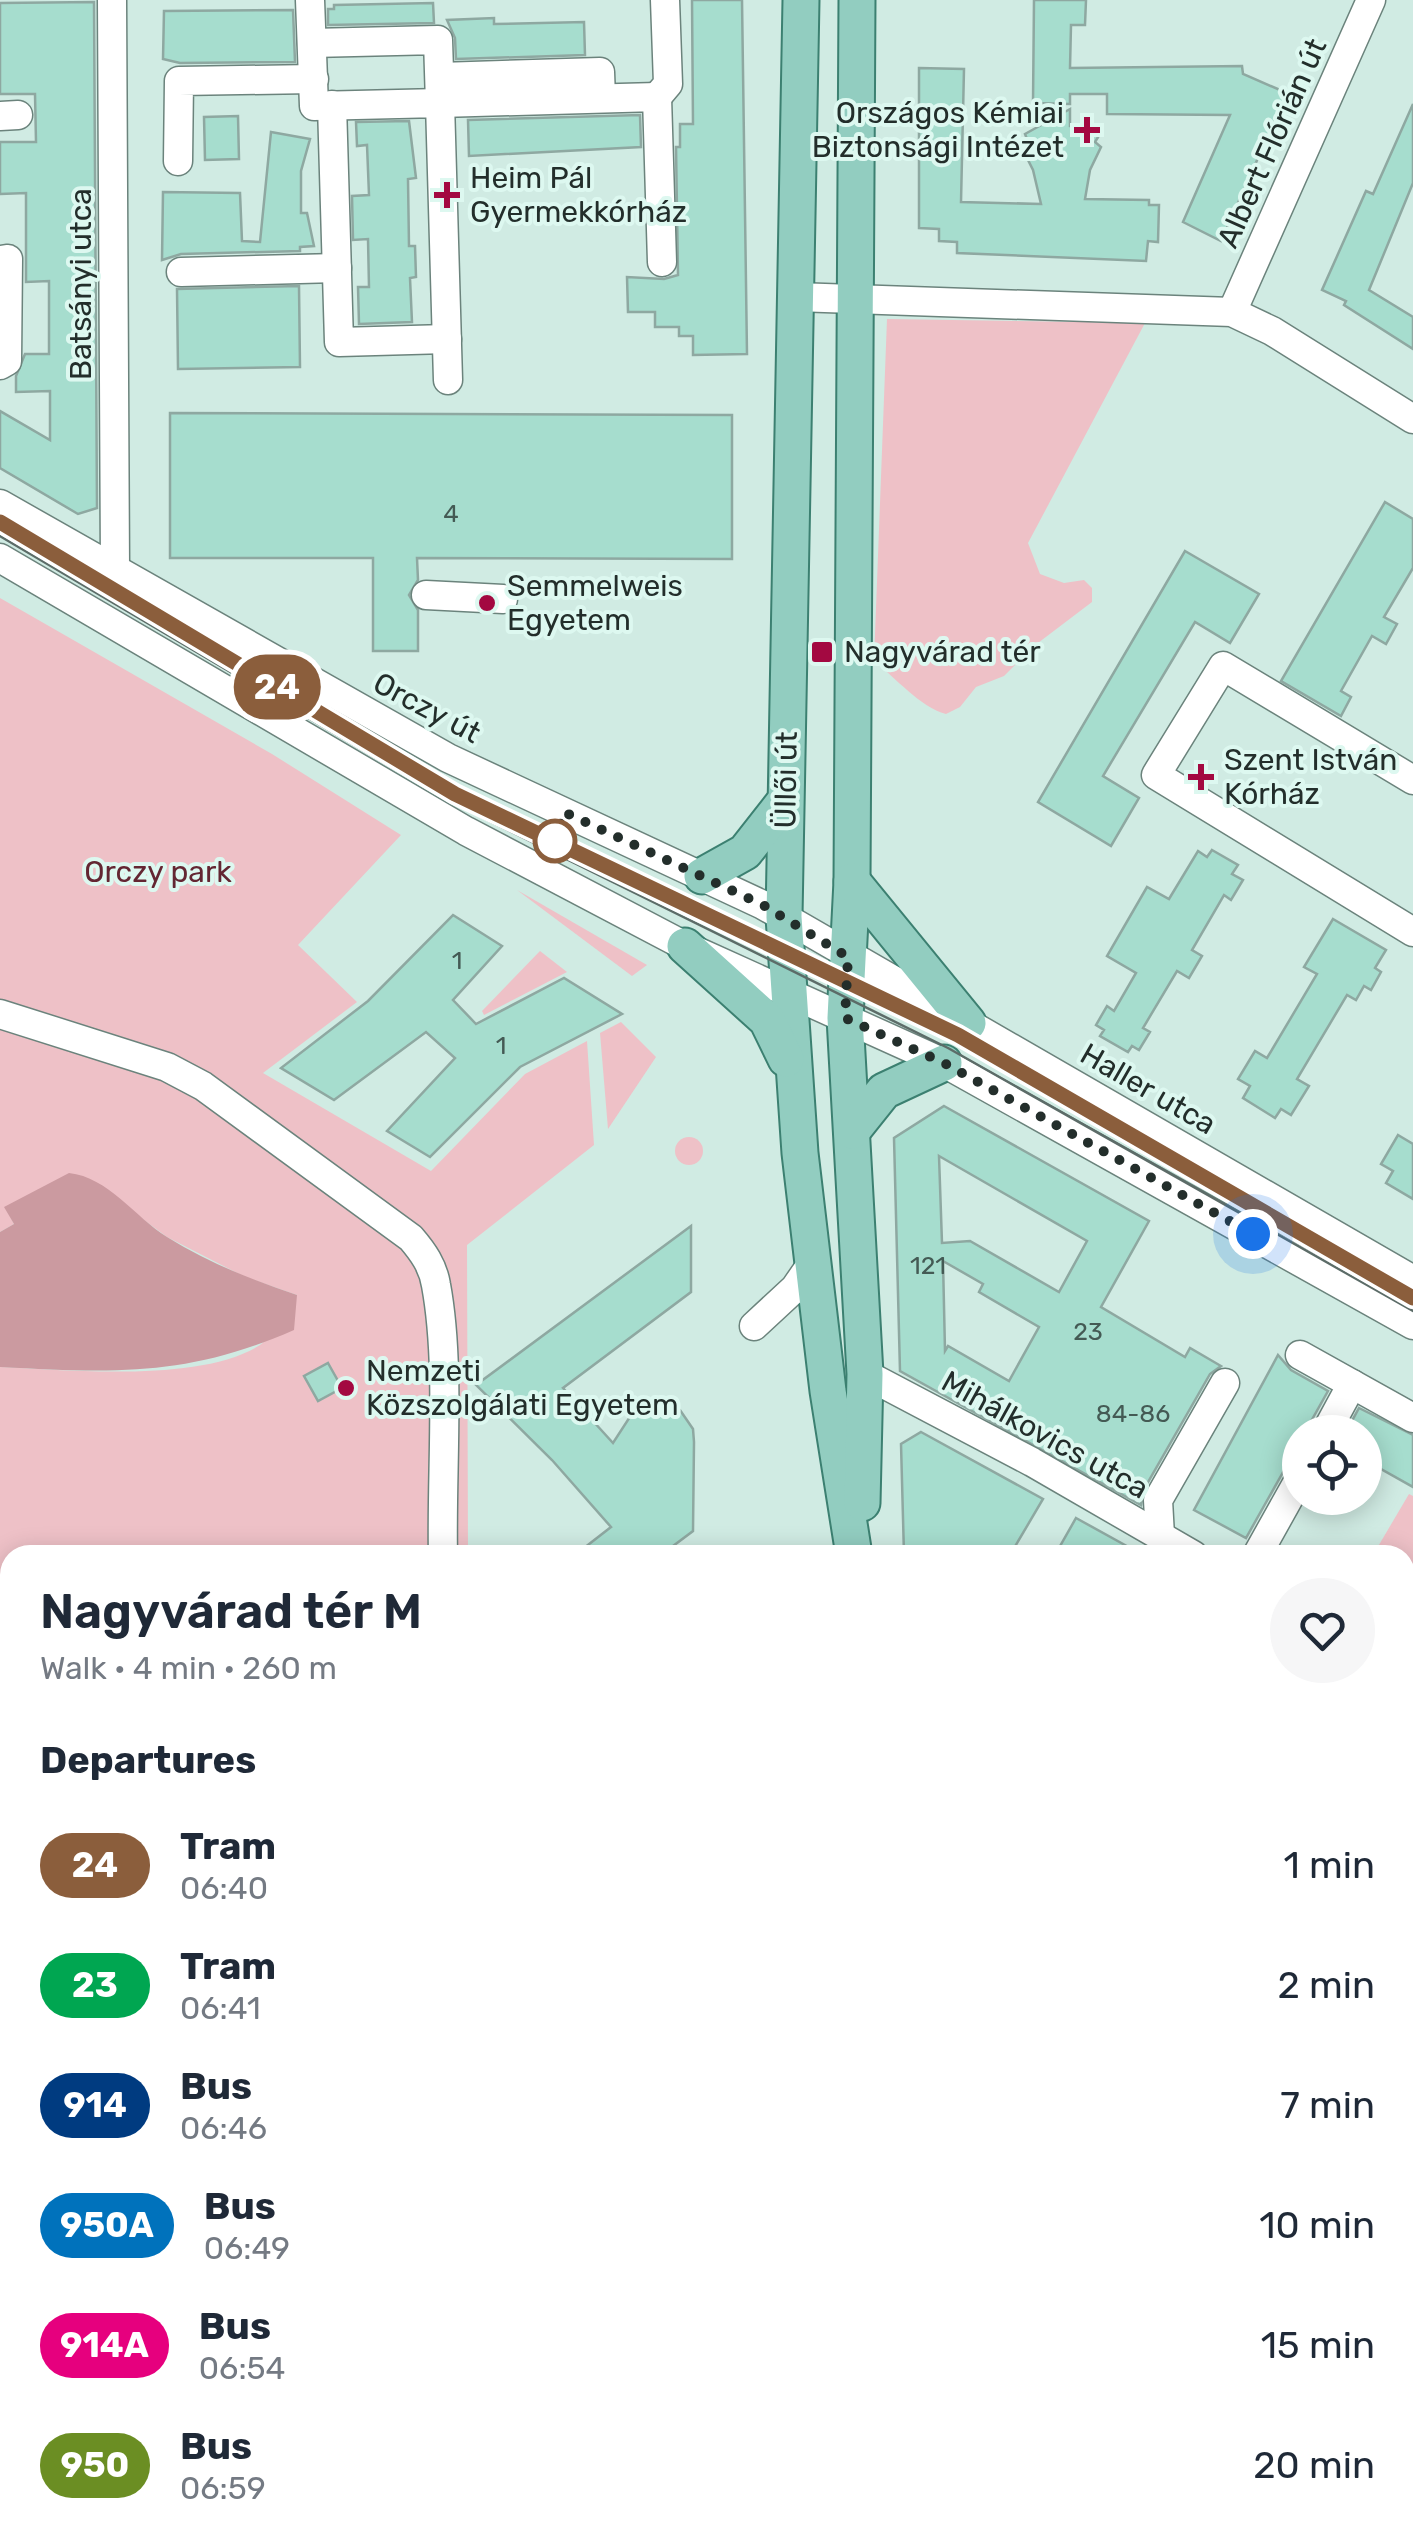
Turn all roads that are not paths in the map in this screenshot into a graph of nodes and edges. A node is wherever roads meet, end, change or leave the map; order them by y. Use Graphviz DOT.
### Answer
graph roads {
  1 [pos="112,0"];
  2 [pos="310,0"];
  3 [pos="664,0"];
  4 [pos="801,0"];
  5 [pos="857,0"];
  6 [pos="1362,3"];
  7 [pos="312,43"];
  8 [pos="314,79"];
  9 [pos="440,90"];
  10 [pos="658,96"];
  11 [pos="332,106"];
  12 [pos="178,161"];
  13 [pos="0,260"];
  14 [pos="662,262"];
  15 [pos="337,268"];
  16 [pos="182,272"];
  17 [pos="796,296"];
  18 [pos="854,299"];
  19 [pos="1232,312"];
  20 [pos="448,339"];
  21 [pos="0,365"];
  22 [pos="448,380"];
  23 [pos="1413,419"];
  24 [pos="0,504"];
  25 [pos="0,558"];
  26 [pos="115,568"];
  27 [pos="426,595"];
  28 [pos="503,599"];
  29 [pos="1413,780"];
  30 [pos="786,800"];
  31 [pos="702,876"];
  32 [pos="852,881"];
  33 [pos="784,917"];
  34 [pos="1413,932"];
  35 [pos="685,946"];
  36 [pos="848,957"];
  37 [pos="787,989"];
  38 [pos="0,1014"];
  39 [pos="845,1018"];
  40 [pos="968,1022"];
  41 [pos="944,1063"];
  42 [pos="794,1074"];
  43 [pos="852,1131"];
  44 [pos="812,1262"];
  45 [pos="1413,1280"];
  46 [pos="1413,1325"];
  47 [pos="754,1326"];
  48 [pos="1300,1355"];
  49 [pos="866,1374"];
  50 [pos="1225,1383"];
  51 [pos="1352,1384"];
  52 [pos="1335,1415"];
  53 [pos="1413,1418"];
  54 [pos="1282,1511"];
  55 [pos="1160,1536"];
  56 [pos="442,1545"];
  57 [pos="855,1545"];
  58 [pos="857,1545"];
  59 [pos="1176,1545"];
  60 [pos="1263,1545"];
  1 -- 26 [label="street, Batsányi utca"];
  2 -- 7 [label="street"];
  3 -- 10 [label="street"];
  4 -- 17 [label="main road, Üllői út"];
  5 -- 18 [label="main road, Üllői út"];
  6 -- 19 [label="street, Albert Flórián út"];
  7 -- 8 [label="street"];
  7 -- 9 [label="street"];
  8 -- 11 [label="street"];
  8 -- 12 [label="street"];
  9 -- 10 [label="street"];
  9 -- 11 [label="street"];
  9 -- 20 [label="street"];
  10 -- 14 [label="street"];
  11 -- 15 [label="street"];
  13 -- 21 [label="street"];
  15 -- 16 [label="street"];
  15 -- 20 [label="street"];
  17 -- 18 [label="street"];
  17 -- 30 [label="main road, Üllői út"];
  18 -- 19 [label="street"];
  18 -- 32 [label="main road, Üllői út"];
  19 -- 23 [label="street"];
  20 -- 22 [label="street"];
  24 -- 26 [label="street, Orczy út"];
  25 -- 35 [label="street"];
  26 -- 31 [label="street, Orczy út"];
  27 -- 28 [label="street"];
  29 -- 34 [label="street"];
  30 -- 31 [label="main road"];
  30 -- 33 [label="main road, Üllői út"];
  31 -- 33 [label="street, Orczy út"];
  32 -- 36 [label="main road, Üllői út"];
  32 -- 40 [label="main road"];
  33 -- 36 [label="street, Orczy út"];
  33 -- 37 [label="main road, Üllői út"];
  35 -- 37 [label="street"];
  35 -- 42 [label="main road"];
  36 -- 39 [label="main road, Üllői út"];
  36 -- 40 [label="street, Haller utca"];
  37 -- 39 [label="street"];
  37 -- 42 [label="main road, Üllői út"];
  38 -- 56 [label="street"];
  39 -- 41 [label="street"];
  39 -- 43 [label="main road, Üllői út"];
  40 -- 45 [label="street, Haller utca"];
  41 -- 43 [label="main road"];
  41 -- 46 [label="street"];
  42 -- 44 [label="main road, Üllői út"];
  43 -- 49 [label="main road, Üllői út"];
  44 -- 47 [label="street"];
  44 -- 57 [label="main road, Üllői út"];
  48 -- 51 [label="street"];
  49 -- 55 [label="street, Mihálkovics utca"];
  49 -- 58 [label="main road, Üllői út"];
  50 -- 55 [label="street"];
  51 -- 52 [label="street"];
  51 -- 53 [label="street"];
  54 -- 60 [label="street"];
  55 -- 59 [label="street, Mihálkovics utca"];
}
